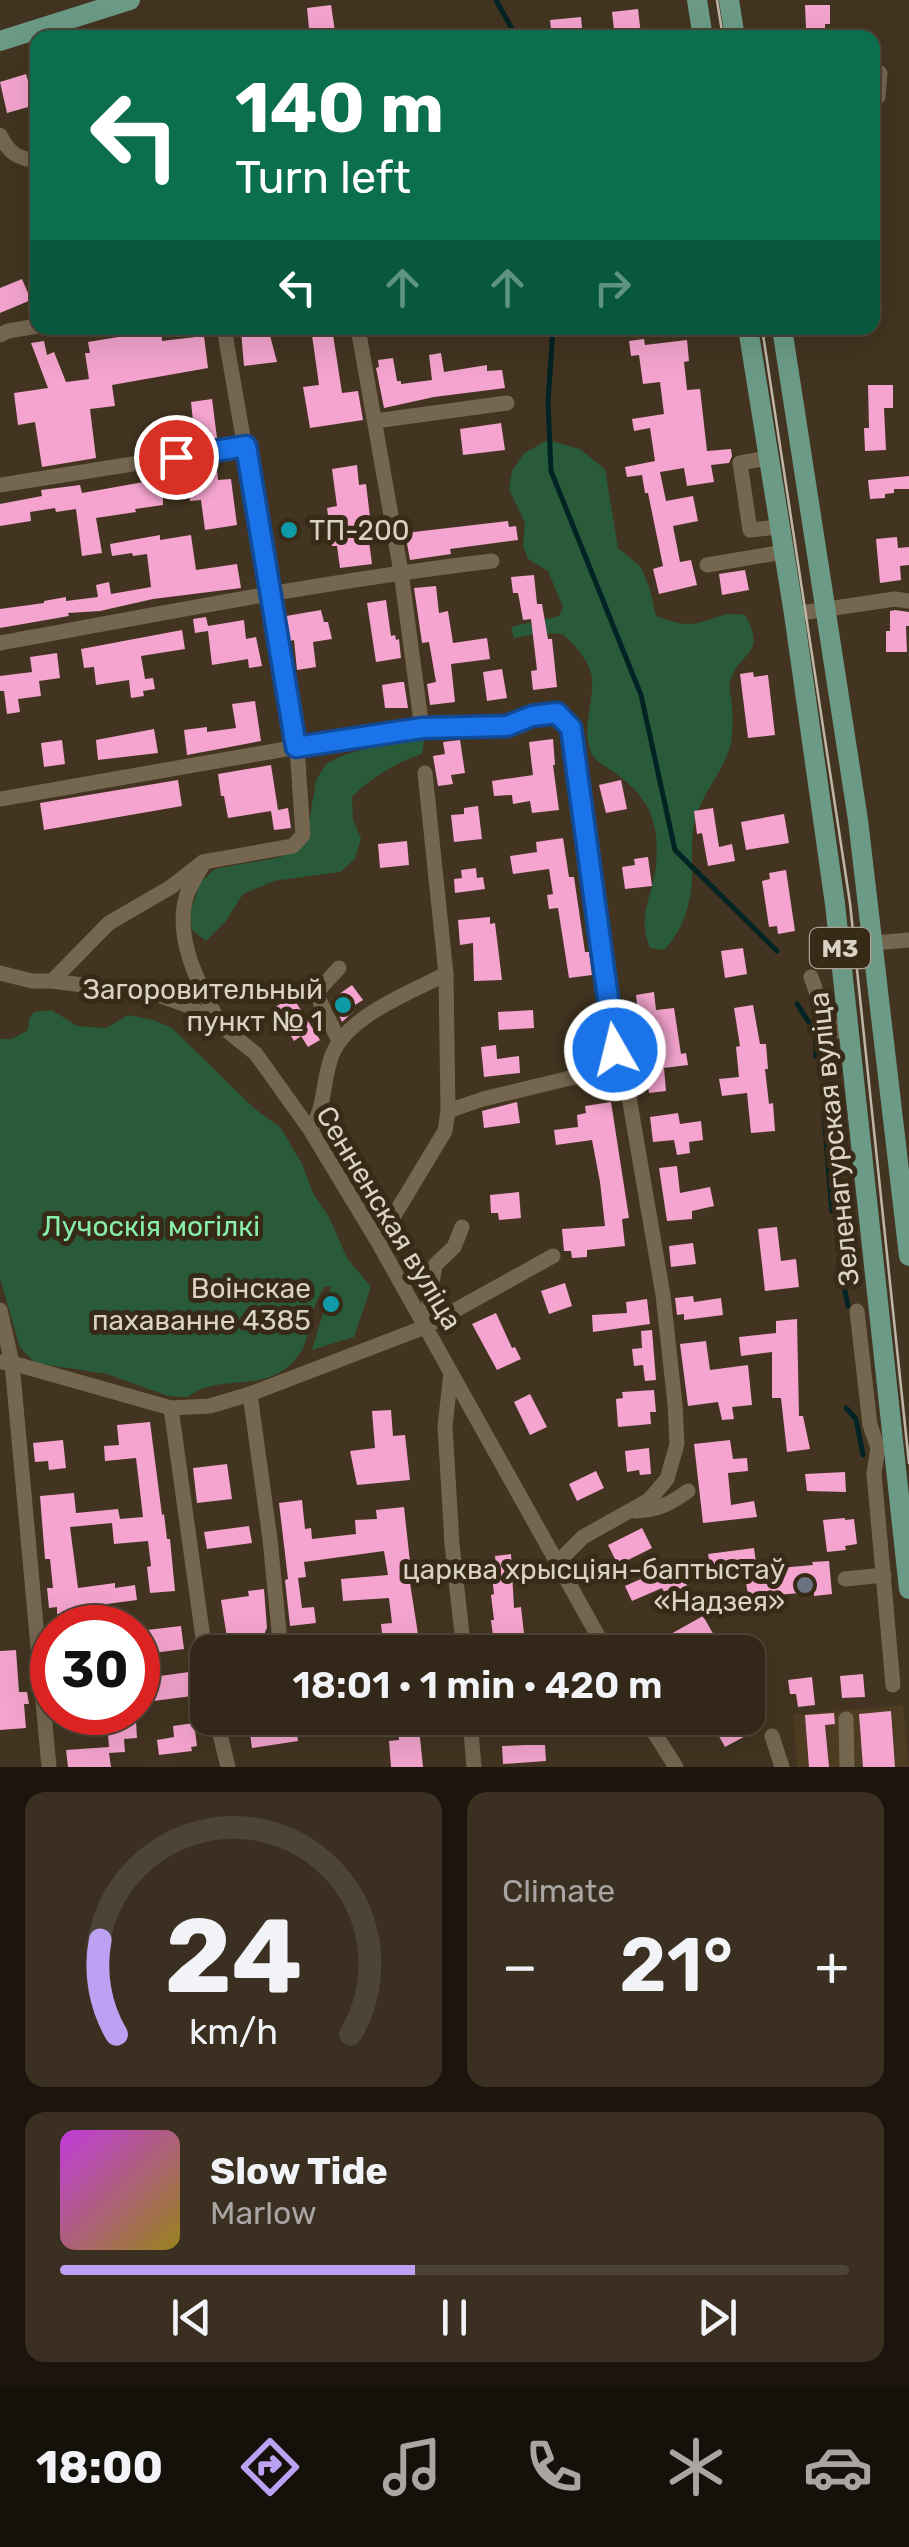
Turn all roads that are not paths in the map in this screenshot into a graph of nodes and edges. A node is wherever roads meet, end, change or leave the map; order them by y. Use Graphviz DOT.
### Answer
graph roads {
  1 [pos="130,0"];
  2 [pos="698,0"];
  3 [pos="729,0"];
  4 [pos="35,30"];
  5 [pos="702,30"];
  6 [pos="734,30"];
  7 [pos="30,32"];
  8 [pos="0,41"];
  9 [pos="0,136"];
  10 [pos="30,159"];
  11 [pos="30,327"];
  12 [pos="0,335"];
  13 [pos="225,335"];
  14 [pos="359,335"];
  15 [pos="749,335"];
  16 [pos="783,335"];
  17 [pos="507,403"];
  18 [pos="376,421"];
  19 [pos="246,446"];
  20 [pos="768,458"];
  21 [pos="0,485"];
  22 [pos="780,526"];
  23 [pos="784,552"];
  24 [pos="492,561"];
  25 [pos="707,565"];
  26 [pos="401,572"];
  27 [pos="270,594"];
  28 [pos="909,601"];
  29 [pos="825,608"];
  30 [pos="794,614"];
  31 [pos="0,643"];
  32 [pos="422,728"];
  33 [pos="296,747"];
  34 [pos="425,774"];
  35 [pos="0,798"];
  36 [pos="203,862"];
  37 [pos="909,940"];
  38 [pos="874,943"];
  39 [pos="339,968"];
  40 [pos="0,973"];
  41 [pos="446,974"];
  42 [pos="811,977"];
  43 [pos="52,981"];
  44 [pos="220,1025"];
  45 [pos="850,1034"];
  46 [pos="339,1041"];
  47 [pos="620,1066"];
  48 [pos="448,1111"];
  49 [pos="311,1131"];
  50 [pos="462,1227"];
  51 [pos="378,1242"];
  52 [pos="553,1256"];
  53 [pos="909,1256"];
  54 [pos="0,1310"];
  55 [pos="857,1311"];
  56 [pos="425,1327"];
  57 [pos="6,1362"];
  58 [pos="451,1373"];
  59 [pos="250,1394"];
  60 [pos="170,1408"];
  61 [pos="886,1446"];
  62 [pos="688,1492"];
  63 [pos="626,1512"];
  64 [pos="556,1564"];
  65 [pos="884,1575"];
  66 [pos="908,1578"];
  67 [pos="845,1579"];
  68 [pos="202,1635"];
  69 [pos="279,1635"];
  70 [pos="462,1635"];
  71 [pos="596,1635"];
  72 [pos="892,1684"];
  73 [pos="846,1719"];
  74 [pos="220,1735"];
  75 [pos="471,1735"];
  76 [pos="656,1735"];
  77 [pos="772,1736"];
  78 [pos="48,1767"];
  79 [pos="228,1767"];
  80 [pos="474,1767"];
  81 [pos="676,1767"];
  82 [pos="782,1767"];
  83 [pos="847,1767"];
  1 -- 4 [label="main road"];
  2 -- 5 [label="main road"];
  3 -- 6 [label="main road"];
  7 -- 8 [label="main road"];
  9 -- 10 [label="street"];
  11 -- 12 [label="street"];
  13 -- 19 [label="street"];
  14 -- 18 [label="street"];
  15 -- 20 [label="main road, Зеленагурская вуліца / М3"];
  16 -- 29 [label="main road, М3"];
  17 -- 18 [label="street"];
  18 -- 26 [label="street"];
  19 -- 21 [label="street"];
  19 -- 27 [label="street"];
  20 -- 22 [label="main road, Зеленагурская вуліца / М3"];
  20 -- 22 [label="street"];
  22 -- 23 [label="main road, Зеленагурская вуліца / М3"];
  23 -- 25 [label="street"];
  23 -- 30 [label="main road, Зеленагурская вуліца / М3"];
  24 -- 26 [label="street"];
  26 -- 27 [label="street"];
  26 -- 32 [label="street"];
  27 -- 31 [label="street"];
  27 -- 33 [label="street"];
  28 -- 29 [label="street"];
  29 -- 30 [label="street"];
  29 -- 38 [label="main road, М3"];
  30 -- 45 [label="main road, Зеленагурская вуліца / М3"];
  32 -- 33 [label="street"];
  32 -- 47 [label="street"];
  33 -- 35 [label="street"];
  33 -- 36 [label="street"];
  34 -- 41 [label="street"];
  36 -- 43 [label="street"];
  36 -- 44 [label="street"];
  37 -- 38 [label="street"];
  38 -- 53 [label="main road, М3"];
  39 -- 46 [label="street"];
  40 -- 43 [label="street, Сенненская вуліца"];
  41 -- 46 [label="street"];
  41 -- 48 [label="street"];
  42 -- 45 [label="street"];
  43 -- 44 [label="street, Сенненская вуліца"];
  44 -- 49 [label="street, Сенненская вуліца"];
  45 -- 61 [label="main road, Зеленагурская вуліца / М3"];
  46 -- 49 [label="street"];
  47 -- 48 [label="street"];
  47 -- 63 [label="street"];
  48 -- 51 [label="street"];
  49 -- 51 [label="street, Сенненская вуліца"];
  50 -- 56 [label="street"];
  51 -- 56 [label="street, Сенненская вуліца"];
  52 -- 56 [label="street"];
  54 -- 57 [label="street"];
  55 -- 61 [label="street"];
  56 -- 58 [label="street, Сенненская вуліца"];
  56 -- 59 [label="street"];
  57 -- 60 [label="street"];
  57 -- 78 [label="street"];
  58 -- 64 [label="street, Сенненская вуліца"];
  58 -- 70 [label="street"];
  59 -- 60 [label="street"];
  59 -- 69 [label="street"];
  60 -- 68 [label="street"];
  61 -- 65 [label="street"];
  61 -- 66 [label="main road, Зеленагурская вуліца / М3"];
  62 -- 63 [label="street"];
  63 -- 64 [label="street"];
  64 -- 71 [label="street, Сенненская вуліца"];
  65 -- 67 [label="street"];
  65 -- 72 [label="street"];
  73 -- 83 [label="street"];
  74 -- 79 [label="street"];
  75 -- 80 [label="street"];
  76 -- 81 [label="street"];
  77 -- 82 [label="street"];
}
